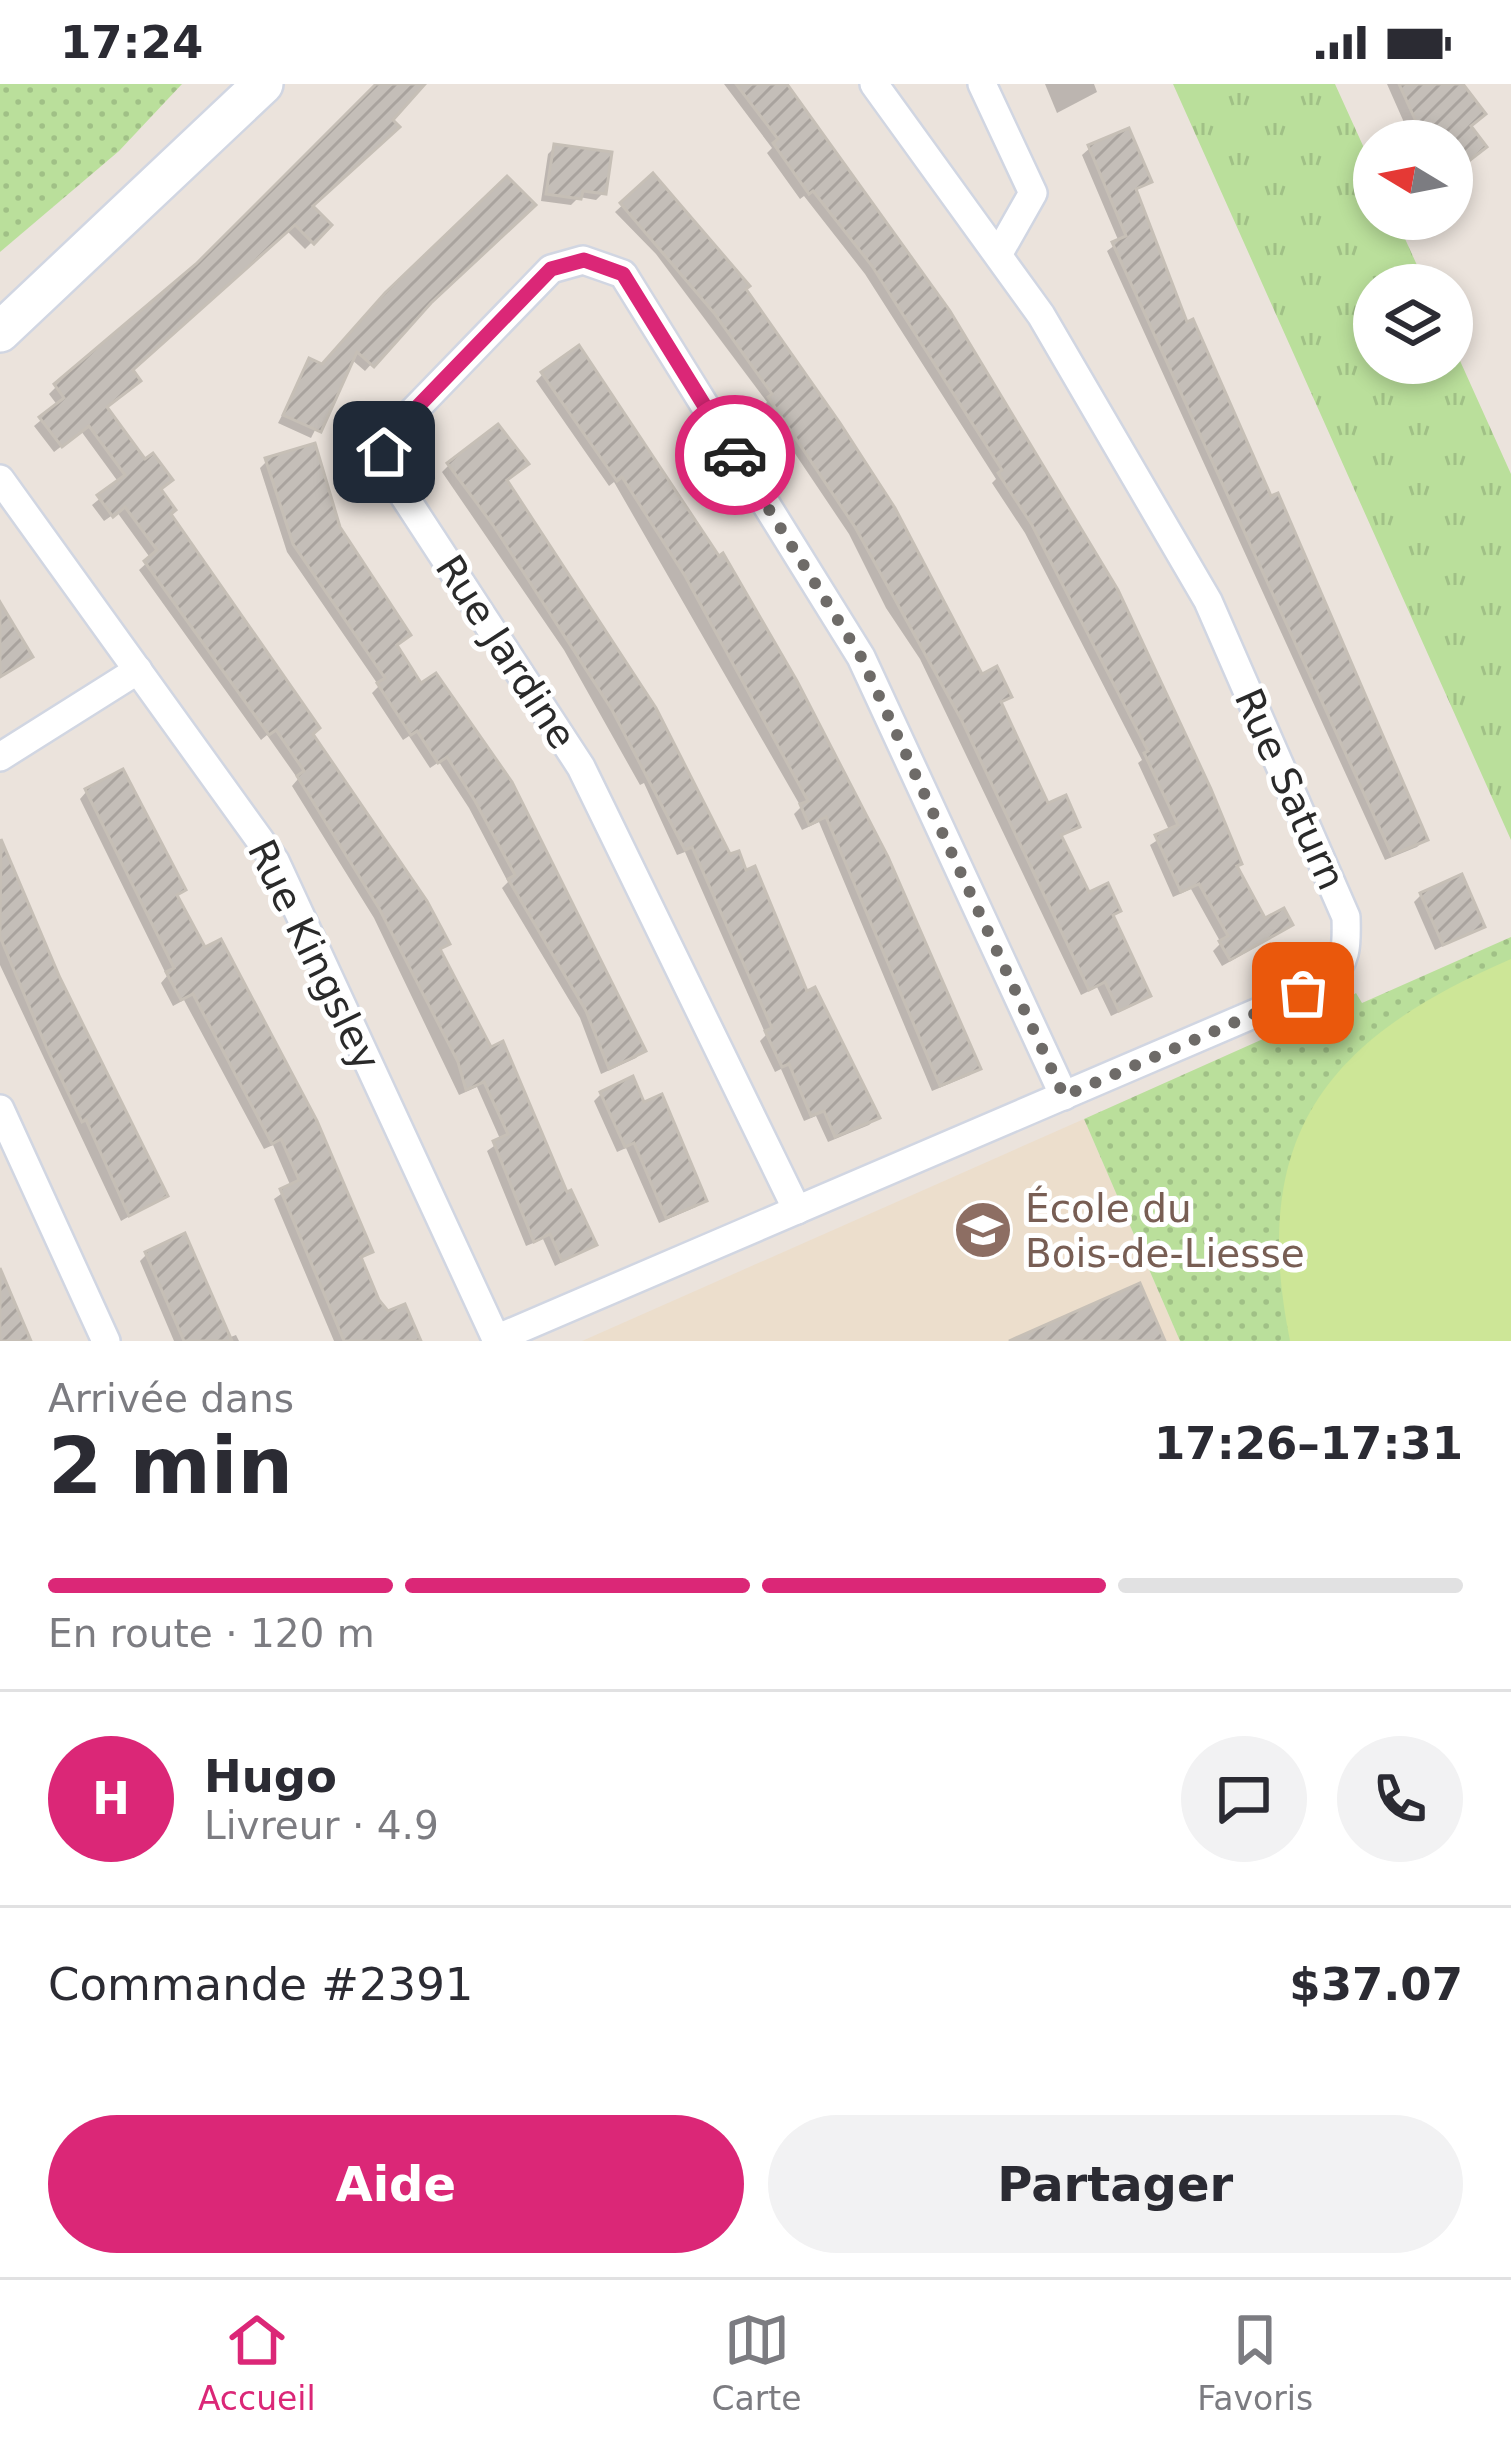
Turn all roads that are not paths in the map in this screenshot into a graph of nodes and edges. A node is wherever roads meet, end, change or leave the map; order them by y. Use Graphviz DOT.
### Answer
graph roads {
  1 [pos="263,84"];
  2 [pos="874,84"];
  3 [pos="982,84"];
  4 [pos="999,253"];
  5 [pos="14,308"];
  6 [pos="0,332"];
  7 [pos="0,479"];
  8 [pos="138,670"];
  9 [pos="0,757"];
  10 [pos="1064,1096"];
  11 [pos="0,1109"];
  12 [pos="797,1210"];
  13 [pos="497,1340"];
  14 [pos="106,1341"];
  1 -- 5 [label="street"];
  2 -- 4 [label="street, Rue Saturn"];
  3 -- 4 [label="street"];
  4 -- 10 [label="street, Rue Saturn"];
  5 -- 6 [label="street"];
  7 -- 8 [label="street, Rue Kingsley"];
  8 -- 9 [label="street"];
  8 -- 13 [label="street, Rue Kingsley"];
  10 -- 12 [label="street, Rue Saturn"];
  10 -- 12 [label="street, Rue Jardine"];
  11 -- 14 [label="street"];
  12 -- 13 [label="street, Rue Saturn"];
}
